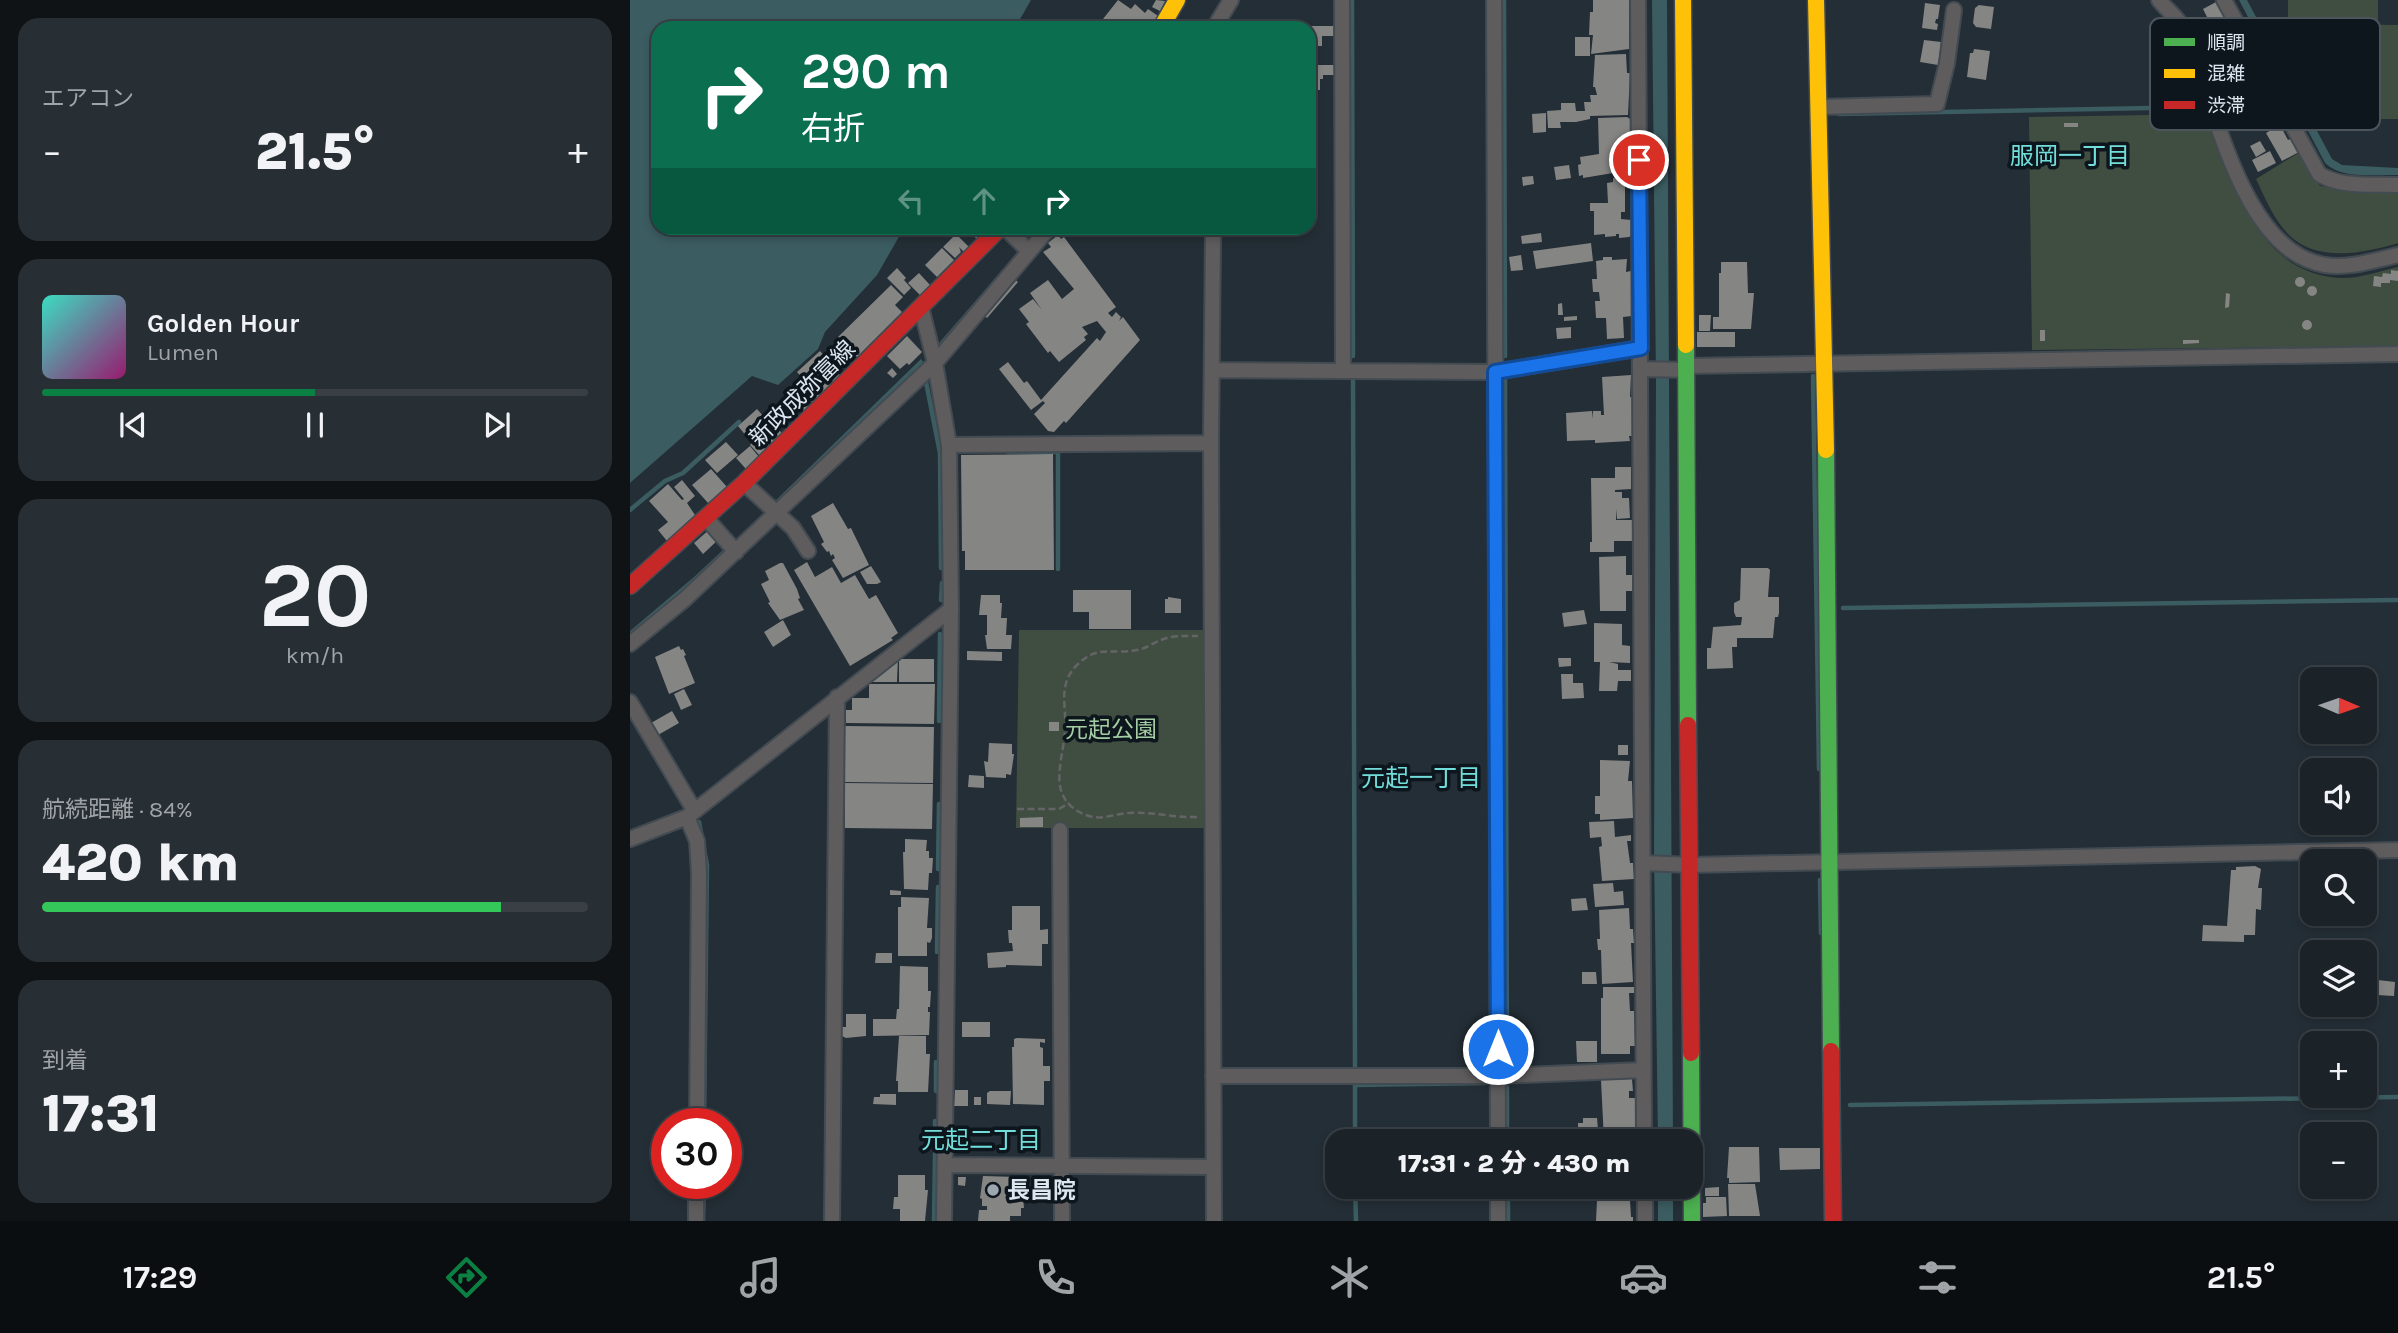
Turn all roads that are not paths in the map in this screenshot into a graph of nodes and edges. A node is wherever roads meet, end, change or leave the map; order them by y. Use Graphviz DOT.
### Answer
graph roads {
  1 [pos="1177,0"];
  2 [pos="1231,0"];
  3 [pos="1342,0"];
  4 [pos="1494,0"];
  5 [pos="1638,0"];
  6 [pos="1683,0"];
  7 [pos="1816,0"];
  8 [pos="2159,0"];
  9 [pos="2224,0"];
  10 [pos="1954,10"];
  11 [pos="2175,18"];
  12 [pos="2234,18"];
  13 [pos="1165,21"];
  14 [pos="1218,21"];
  15 [pos="1819,107"];
  16 [pos="2221,130"];
  17 [pos="2295,130"];
  18 [pos="2398,185"];
  19 [pos="995,235"];
  20 [pos="1010,235"];
  21 [pos="1043,235"];
  22 [pos="1213,235"];
  23 [pos="1029,251"];
  24 [pos="2398,255"];
  25 [pos="921,307"];
  26 [pos="1641,348"];
  27 [pos="2398,355"];
  28 [pos="935,363"];
  29 [pos="1825,364"];
  30 [pos="1684,368"];
  31 [pos="1644,369"];
  32 [pos="1212,370"];
  33 [pos="1343,371"];
  34 [pos="1495,372"];
  35 [pos="1211,443"];
  36 [pos="949,445"];
  37 [pos="744,483"];
  38 [pos="777,514"];
  39 [pos="706,518"];
  40 [pos="808,551"];
  41 [pos="736,552"];
  42 [pos="630,586"];
  43 [pos="951,609"];
  44 [pos="630,644"];
  45 [pos="837,696"];
  46 [pos="630,702"];
  47 [pos="691,814"];
  48 [pos="1060,831"];
  49 [pos="630,839"];
  50 [pos="2398,849"];
  51 [pos="1830,862"];
  52 [pos="1646,863"];
  53 [pos="1686,864"];
  54 [pos="1643,1070"];
  55 [pos="1213,1076"];
  56 [pos="1498,1076"];
  57 [pos="697,1108"];
  58 [pos="1498,1129"];
  59 [pos="1644,1129"];
  60 [pos="945,1165"];
  61 [pos="1061,1166"];
  62 [pos="1213,1167"];
  63 [pos="696,1199"];
  64 [pos="1498,1199"];
  65 [pos="1645,1199"];
  66 [pos="696,1221"];
  67 [pos="832,1221"];
  68 [pos="944,1221"];
  69 [pos="1062,1221"];
  70 [pos="1213,1221"];
  71 [pos="1498,1221"];
  72 [pos="1646,1221"];
  73 [pos="1692,1221"];
  74 [pos="1833,1221"];
  1 -- 13 [label="street"];
  2 -- 14 [label="street"];
  3 -- 33 [label="street"];
  4 -- 34 [label="street"];
  5 -- 26 [label="street"];
  6 -- 30 [label="street"];
  7 -- 15 [label="street"];
  8 -- 11 [label="street"];
  9 -- 12 [label="street"];
  10 -- 15 [label="street"];
  15 -- 29 [label="street"];
  16 -- 24 [label="street"];
  17 -- 18 [label="street"];
  19 -- 25 [label="street, 新政成弥富線"];
  20 -- 23 [label="street"];
  21 -- 23 [label="street"];
  22 -- 32 [label="street"];
  23 -- 28 [label="street"];
  25 -- 28 [label="street"];
  25 -- 37 [label="street, 新政成弥富線"];
  26 -- 31 [label="street"];
  26 -- 34 [label="street"];
  27 -- 29 [label="street"];
  28 -- 36 [label="street"];
  28 -- 38 [label="street"];
  29 -- 30 [label="street"];
  29 -- 51 [label="street"];
  30 -- 31 [label="street"];
  30 -- 53 [label="street"];
  31 -- 52 [label="street"];
  32 -- 33 [label="street"];
  32 -- 35 [label="street"];
  33 -- 34 [label="street"];
  34 -- 56 [label="street"];
  35 -- 36 [label="street"];
  35 -- 55 [label="street"];
  36 -- 43 [label="street"];
  37 -- 38 [label="street"];
  37 -- 39 [label="street, 新政成弥富線"];
  38 -- 40 [label="street"];
  38 -- 41 [label="street"];
  39 -- 41 [label="street"];
  39 -- 42 [label="street, 新政成弥富線"];
  41 -- 44 [label="street"];
  43 -- 45 [label="street"];
  43 -- 60 [label="street"];
  45 -- 47 [label="street"];
  45 -- 67 [label="street"];
  46 -- 47 [label="street"];
  47 -- 49 [label="street"];
  47 -- 57 [label="street"];
  48 -- 61 [label="street"];
  50 -- 51 [label="street"];
  51 -- 53 [label="street"];
  51 -- 74 [label="street"];
  52 -- 53 [label="street"];
  52 -- 54 [label="street"];
  53 -- 73 [label="street"];
  54 -- 56 [label="street"];
  54 -- 59 [label="street"];
  55 -- 56 [label="street"];
  55 -- 62 [label="street"];
  56 -- 58 [label="street"];
  60 -- 61 [label="street"];
  60 -- 68 [label="street"];
  61 -- 62 [label="street"];
  61 -- 69 [label="street"];
  62 -- 70 [label="street"];
  63 -- 66 [label="street"];
  64 -- 71 [label="street"];
  65 -- 72 [label="street"];
}
